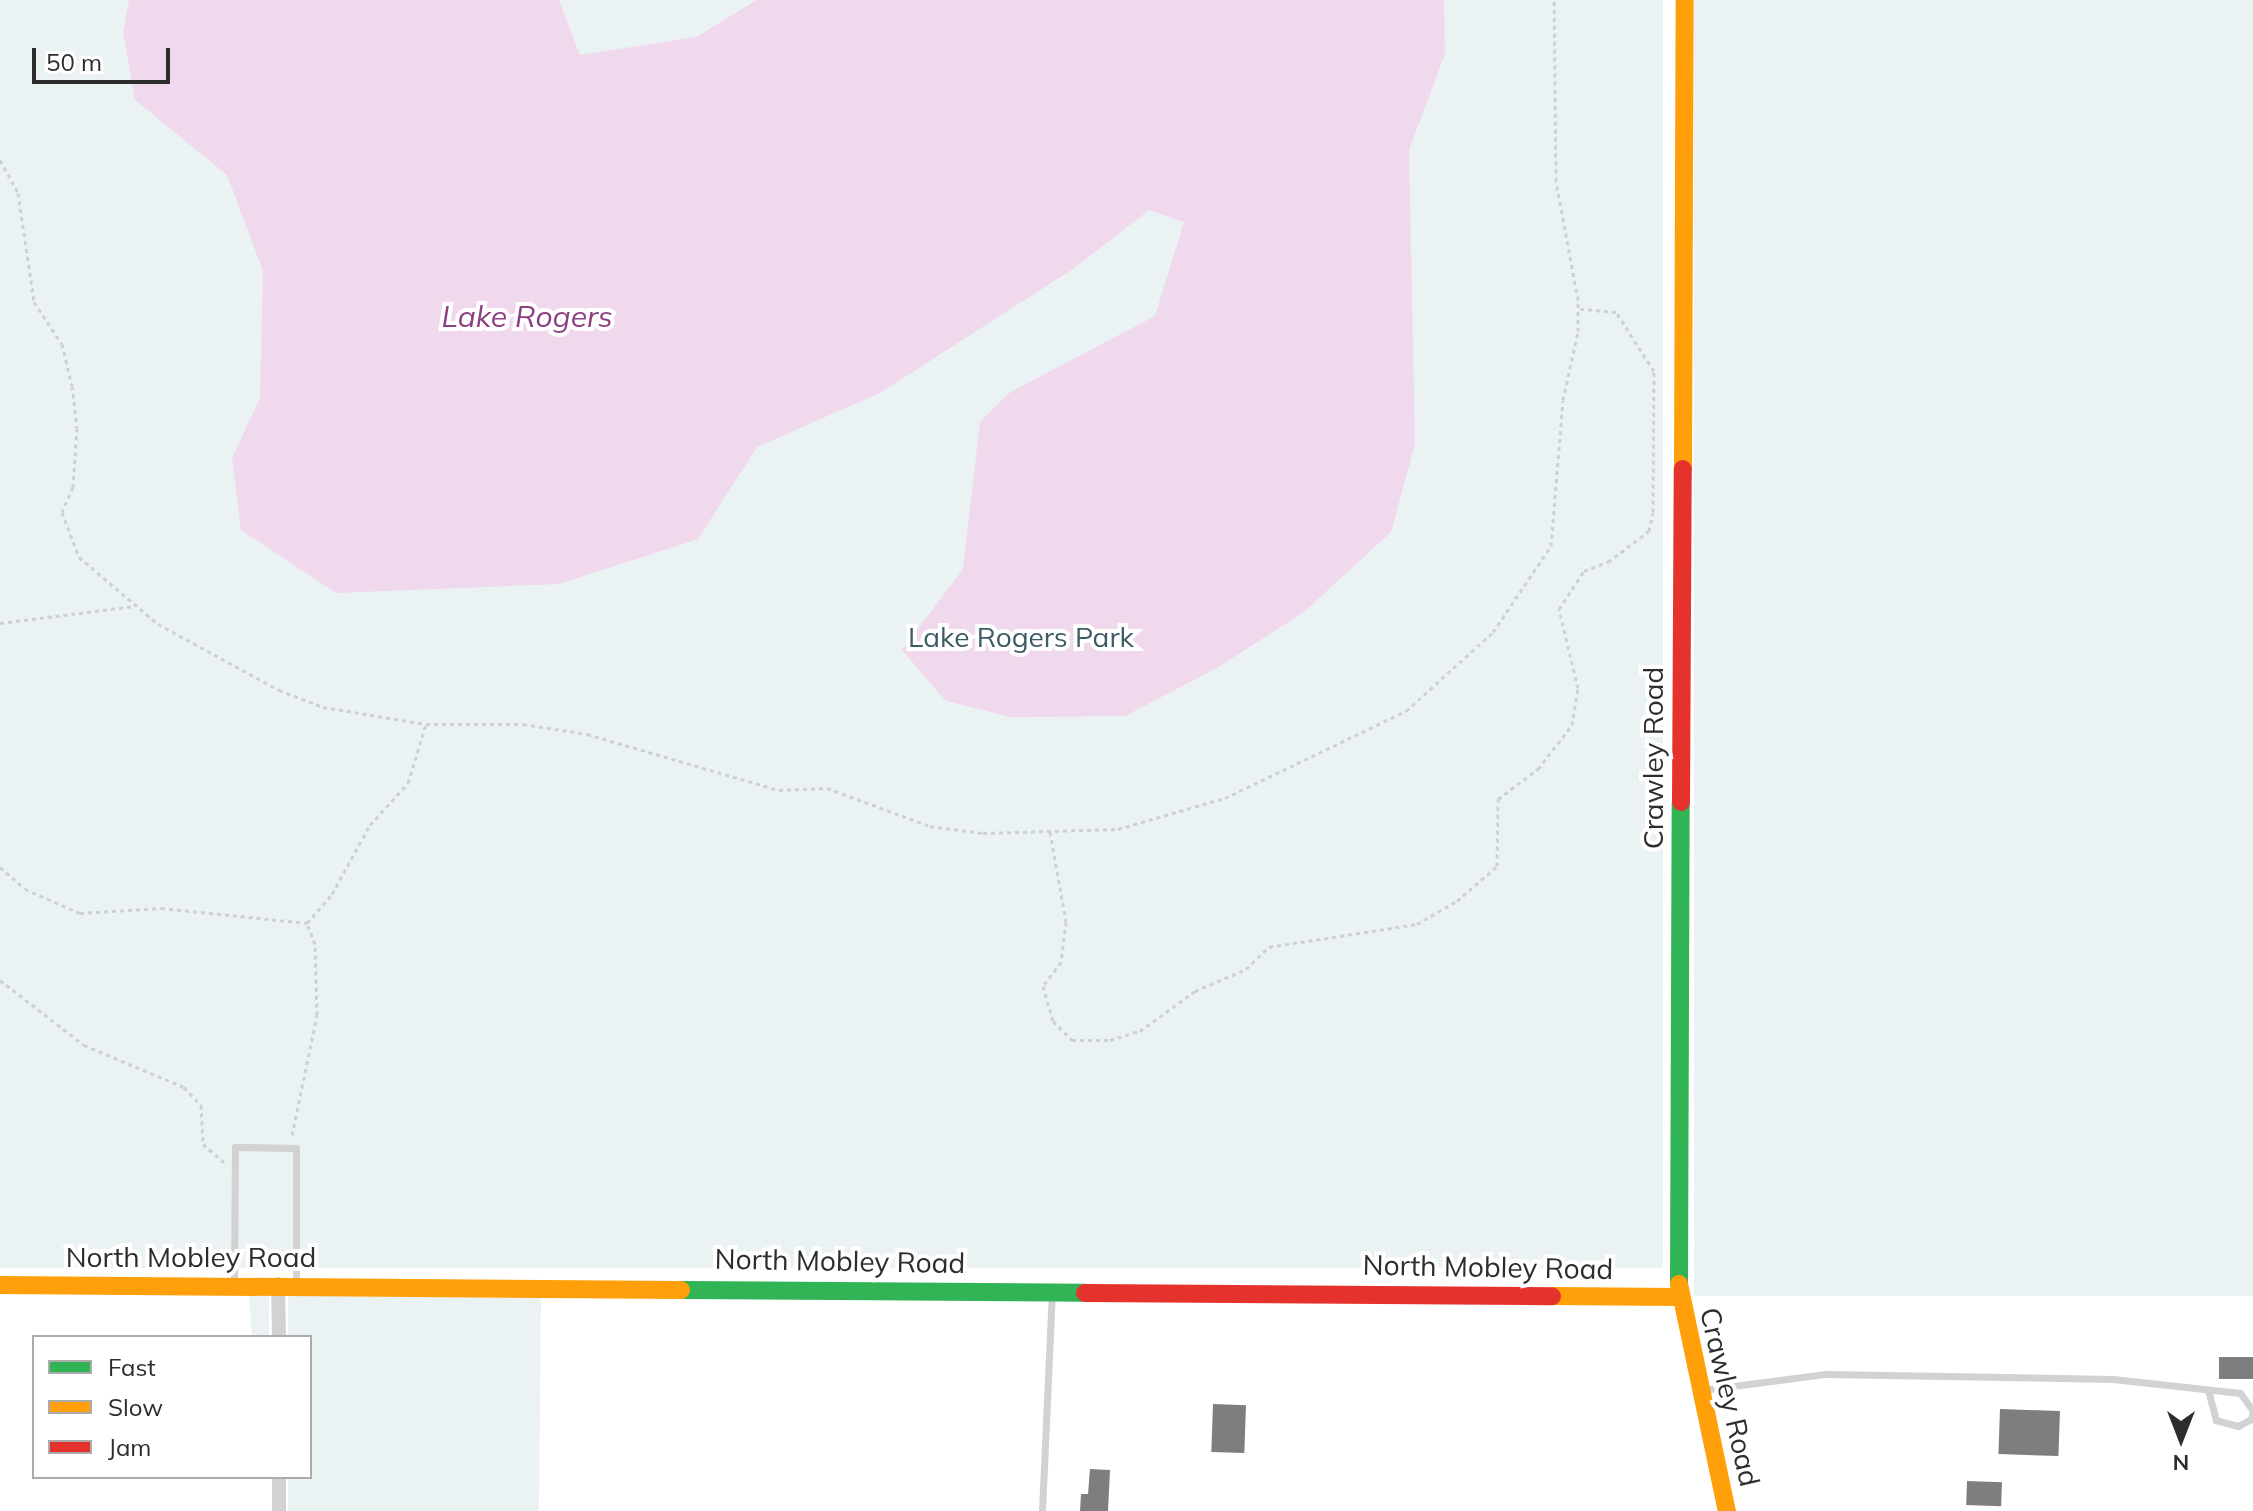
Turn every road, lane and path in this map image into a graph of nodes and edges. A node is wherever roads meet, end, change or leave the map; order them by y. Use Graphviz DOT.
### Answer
graph roads {
  1 [pos="1554,0"];
  2 [pos="1685,0"];
  3 [pos="0,160"];
  4 [pos="1578,308"];
  5 [pos="136,605"];
  6 [pos="0,623"];
  7 [pos="426,724"];
  8 [pos="1050,832"];
  9 [pos="0,867"];
  10 [pos="307,923"];
  11 [pos="0,980"];
  12 [pos="295,1121"];
  13 [pos="219,1162"];
  14 [pos="234,1284"];
  15 [pos="287,1284"];
  16 [pos="0,1285"];
  17 [pos="1052,1291"];
  18 [pos="1679,1297"];
  19 [pos="279,1335"];
  20 [pos="1700,1390"];
  21 [pos="2208,1390"];
  22 [pos="279,1479"];
  23 [pos="279,1511"];
  24 [pos="1042,1511"];
  25 [pos="1727,1511"];
  1 -- 4 [label="path"];
  2 -- 18 [label="street, Crawley Road"];
  3 -- 5 [label="path"];
  4 -- 8 [label="path"];
  4 -- 8 [label="path"];
  5 -- 6 [label="path"];
  5 -- 7 [label="path"];
  7 -- 8 [label="path"];
  7 -- 10 [label="path"];
  9 -- 10 [label="path"];
  10 -- 12 [label="path"];
  11 -- 13 [label="path"];
  14 -- 15 [label="street, North Mobley Road"];
  14 -- 15 [label="lane"];
  14 -- 16 [label="street, North Mobley Road"];
  15 -- 17 [label="street, North Mobley Road"];
  15 -- 19 [label="street"];
  17 -- 18 [label="street, North Mobley Road"];
  17 -- 24 [label="lane"];
  18 -- 20 [label="street, Crawley Road"];
  20 -- 21 [label="lane"];
  20 -- 25 [label="street, Crawley Road"];
  21 -- 21 [label="lane"];
  22 -- 23 [label="street"];
}
